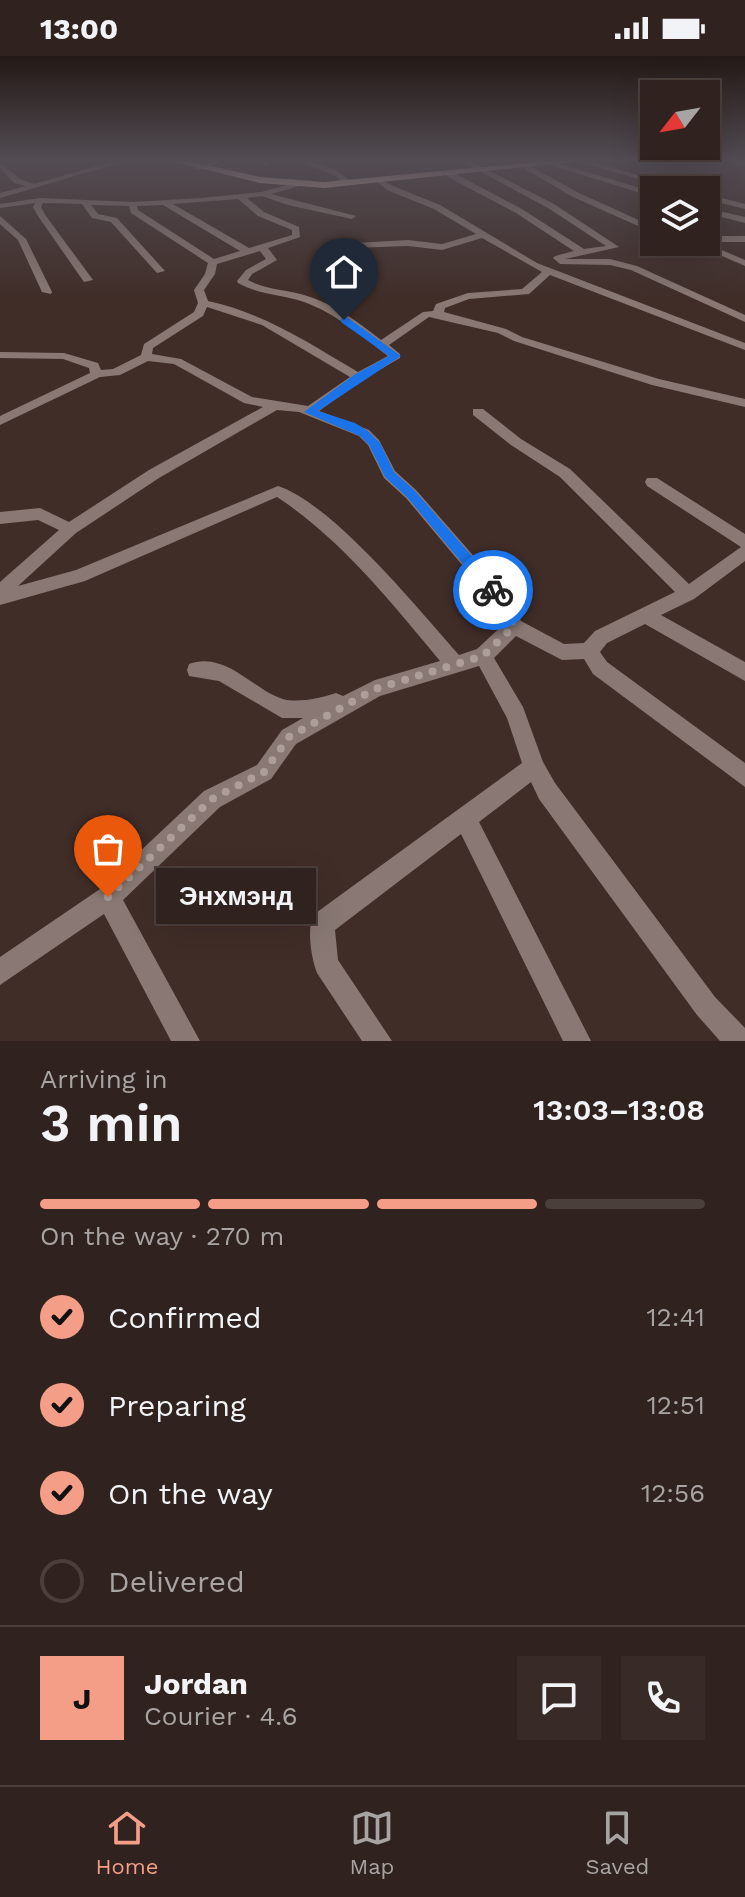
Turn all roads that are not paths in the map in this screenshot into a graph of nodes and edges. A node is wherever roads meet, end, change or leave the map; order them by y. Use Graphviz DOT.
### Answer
graph roads {
  1 [pos="37,207"];
  2 [pos="88,207"];
  3 [pos="133,207"];
  4 [pos="172,207"];
  5 [pos="253,207"];
  6 [pos="308,207"];
  7 [pos="432,207"];
  8 [pos="511,207"];
  9 [pos="552,207"];
  10 [pos="603,207"];
  11 [pos="720,214"];
  12 [pos="352,216"];
  13 [pos="0,219"];
  14 [pos="745,220"];
  15 [pos="640,224"];
  16 [pos="485,234"];
  17 [pos="720,239"];
  18 [pos="745,239"];
  19 [pos="355,246"];
  20 [pos="262,247"];
  21 [pos="247,251"];
  22 [pos="582,252"];
  23 [pos="720,252"];
  24 [pos="213,262"];
  25 [pos="745,263"];
  26 [pos="160,271"];
  27 [pos="549,271"];
  28 [pos="88,280"];
  29 [pos="47,292"];
  30 [pos="203,303"];
  31 [pos="438,314"];
  32 [pos="745,319"];
  33 [pos="381,345"];
  34 [pos="745,347"];
  35 [pos="0,355"];
  36 [pos="146,357"];
  37 [pos="97,374"];
  38 [pos="358,377"];
  39 [pos="745,403"];
  40 [pos="275,406"];
  41 [pos="309,412"];
  42 [pos="478,412"];
  43 [pos="0,421"];
  44 [pos="652,482"];
  45 [pos="0,518"];
  46 [pos="70,529"];
  47 [pos="743,554"];
  48 [pos="0,592"];
  49 [pos="688,594"];
  50 [pos="0,598"];
  51 [pos="645,615"];
  52 [pos="514,626"];
  53 [pos="589,651"];
  54 [pos="483,656"];
  55 [pos="455,664"];
  56 [pos="196,670"];
  57 [pos="745,672"];
  58 [pos="375,689"];
  59 [pos="534,767"];
  60 [pos="745,776"];
  61 [pos="465,818"];
  62 [pos="108,897"];
  63 [pos="0,972"];
  64 [pos="186,1041"];
  65 [pos="378,1041"];
  66 [pos="577,1041"];
  67 [pos="739,1041"];
  1 -- 28 [label="street"];
  2 -- 26 [label="street"];
  3 -- 24 [label="street"];
  4 -- 21 [label="street"];
  5 -- 20 [label="street"];
  6 -- 12 [label="street"];
  7 -- 16 [label="street"];
  8 -- 22 [label="street"];
  9 -- 22 [label="street"];
  10 -- 15 [label="street"];
  11 -- 14 [label="street"];
  13 -- 29 [label="street"];
  16 -- 19 [label="street"];
  16 -- 27 [label="street"];
  17 -- 18 [label="street"];
  20 -- 21 [label="street"];
  20 -- 33 [label="street"];
  21 -- 24 [label="street"];
  22 -- 32 [label="street"];
  23 -- 25 [label="street"];
  24 -- 30 [label="street"];
  27 -- 31 [label="street"];
  27 -- 34 [label="street"];
  30 -- 36 [label="street"];
  30 -- 38 [label="street"];
  31 -- 33 [label="street"];
  31 -- 39 [label="street"];
  33 -- 38 [label="street"];
  35 -- 37 [label="street"];
  36 -- 37 [label="street"];
  36 -- 40 [label="street"];
  37 -- 43 [label="street"];
  38 -- 41 [label="street"];
  40 -- 41 [label="street"];
  40 -- 46 [label="street"];
  41 -- 52 [label="street"];
  42 -- 49 [label="street"];
  44 -- 47 [label="street"];
  45 -- 46 [label="street"];
  46 -- 48 [label="street"];
  47 -- 49 [label="street"];
  49 -- 51 [label="street"];
  50 -- 55 [label="street"];
  51 -- 53 [label="street"];
  51 -- 57 [label="street"];
  52 -- 53 [label="street"];
  52 -- 54 [label="street"];
  53 -- 60 [label="street"];
  54 -- 55 [label="street"];
  54 -- 59 [label="street"];
  55 -- 58 [label="street"];
  56 -- 58 [label="street"];
  58 -- 62 [label="street"];
  59 -- 61 [label="street"];
  59 -- 67 [label="street"];
  61 -- 65 [label="street"];
  61 -- 66 [label="street"];
  62 -- 63 [label="street"];
  62 -- 64 [label="street"];
}
